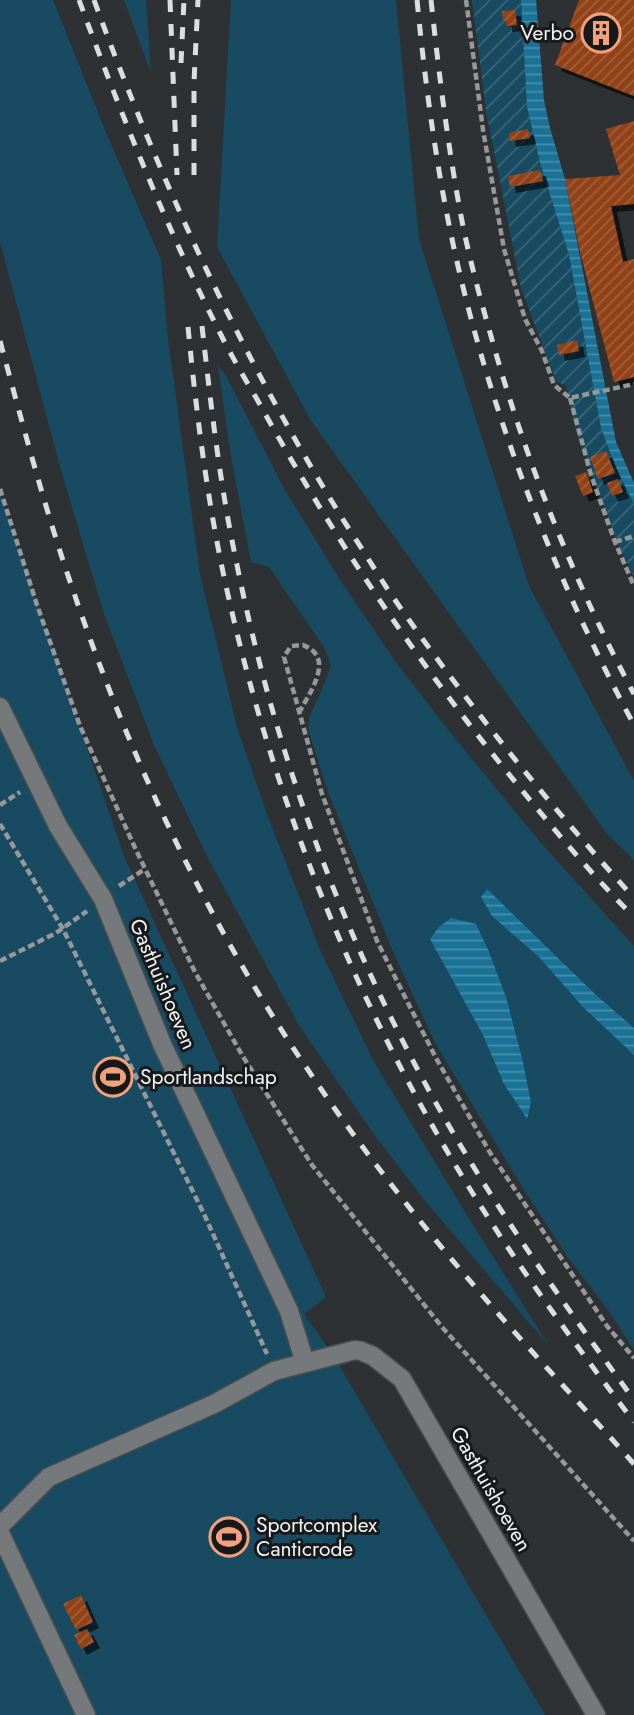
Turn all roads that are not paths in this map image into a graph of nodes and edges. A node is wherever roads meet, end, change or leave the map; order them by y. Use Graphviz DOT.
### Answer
graph roads {
  1 [pos="0,707"];
  2 [pos="305,1363"];
  3 [pos="0,1526"];
  4 [pos="0,1533"];
  5 [pos="86,1715"];
  6 [pos="596,1715"];
  1 -- 2 [label="street, Gasthuishoeven"];
  2 -- 3 [label="street, Gasthuishoeven"];
  2 -- 6 [label="street, Gasthuishoeven"];
  4 -- 5 [label="street"];
}
